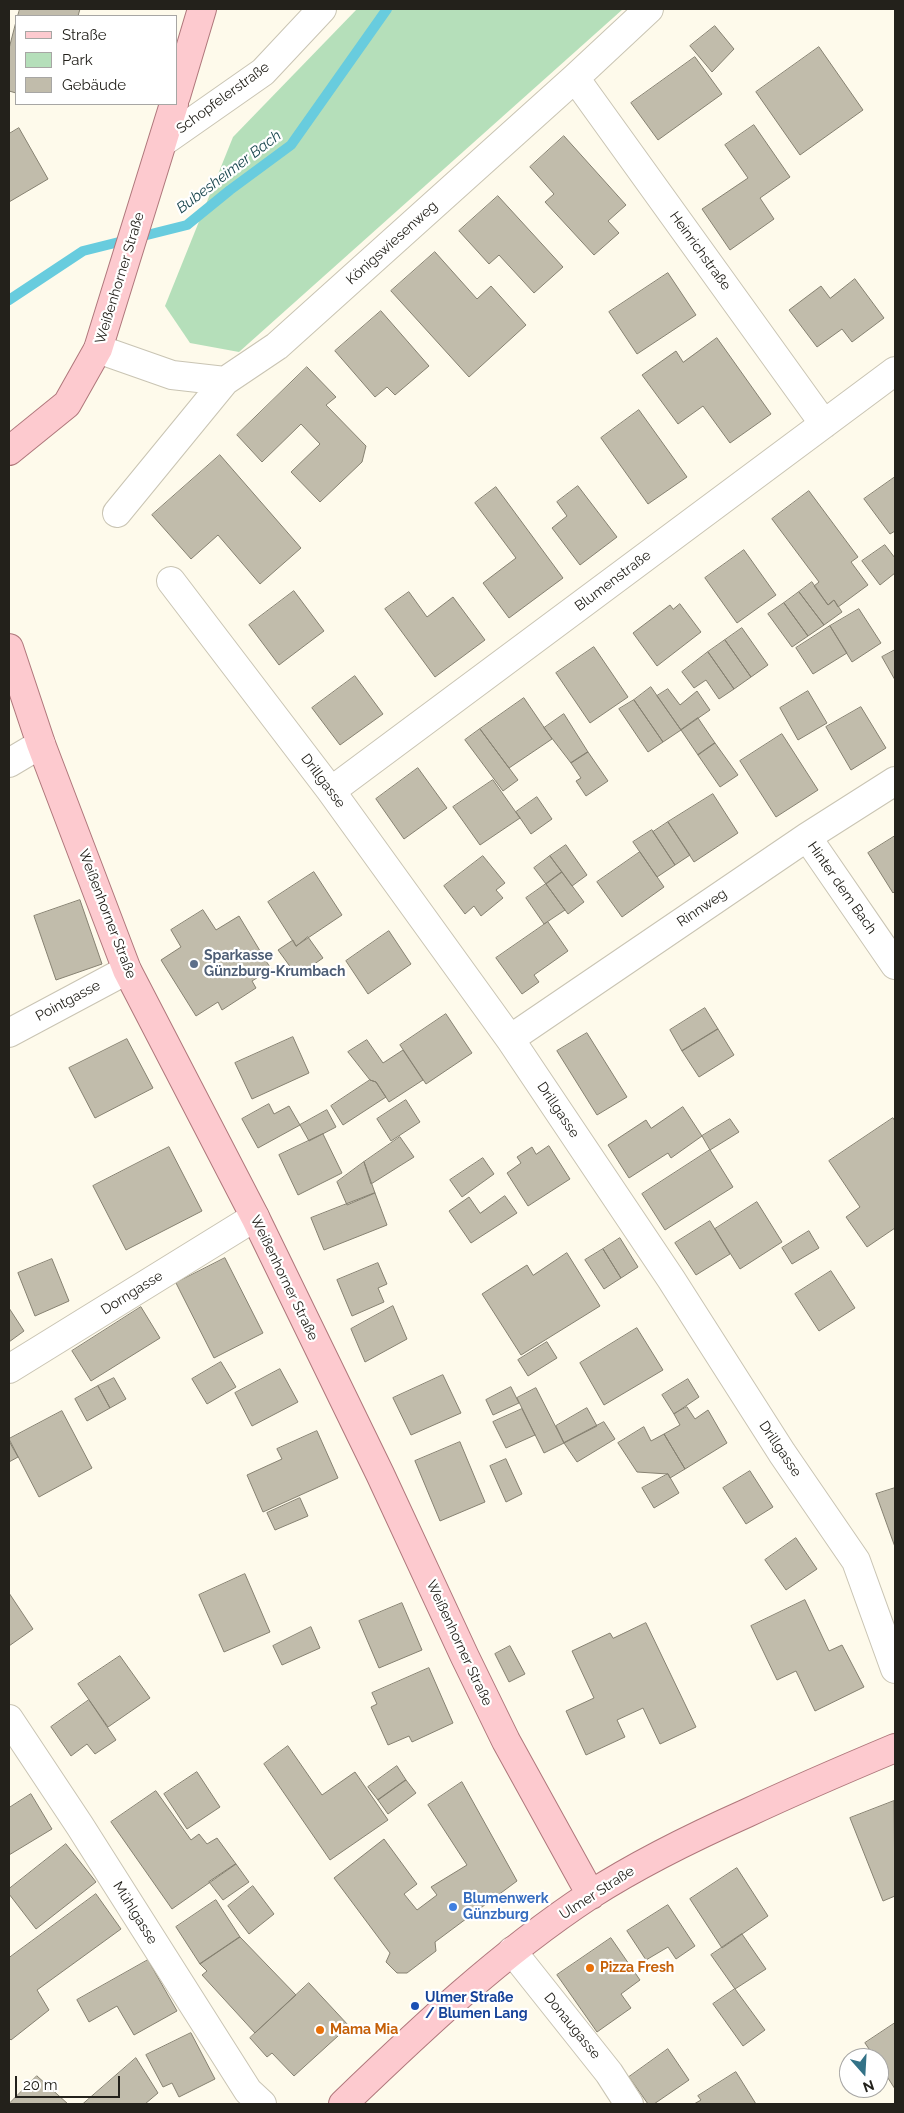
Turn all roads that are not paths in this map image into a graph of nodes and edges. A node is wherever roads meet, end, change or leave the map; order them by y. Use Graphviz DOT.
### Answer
graph roads {
  1 [pos="202,9"];
  2 [pos="322,9"];
  3 [pos="649,9"];
  4 [pos="575,78"];
  5 [pos="178,89"];
  6 [pos="174,105"];
  7 [pos="163,142"];
  8 [pos="98,349"];
  9 [pos="895,371"];
  10 [pos="225,381"];
  11 [pos="824,424"];
  12 [pos="9,451"];
  13 [pos="116,513"];
  14 [pos="171,581"];
  15 [pos="9,648"];
  16 [pos="42,744"];
  17 [pos="9,763"];
  18 [pos="895,781"];
  19 [pos="331,791"];
  20 [pos="806,837"];
  21 [pos="895,965"];
  22 [pos="127,970"];
  23 [pos="9,1033"];
  24 [pos="510,1039"];
  25 [pos="255,1217"];
  26 [pos="9,1369"];
  27 [pos="895,1669"];
  28 [pos="9,1719"];
  29 [pos="895,1748"];
  30 [pos="591,1895"];
  31 [pos="512,1951"];
  32 [pos="262,2104"];
  33 [pos="343,2104"];
  34 [pos="630,2104"];
  1 -- 5 [label="main road"];
  2 -- 7 [label="street, Schopfelerstraße"];
  3 -- 4 [label="street, Königswiesenweg"];
  4 -- 10 [label="street, Königswiesenweg"];
  4 -- 11 [label="street, Heinrichstraße"];
  6 -- 7 [label="main road, Weißenhorner Straße"];
  7 -- 8 [label="main road, Weißenhorner Straße"];
  8 -- 10 [label="street"];
  8 -- 12 [label="main road, Weißenhorner Straße"];
  9 -- 11 [label="street, Blumenstraße"];
  10 -- 13 [label="street, Königswiesenweg"];
  11 -- 19 [label="street, Blumenstraße"];
  14 -- 19 [label="street, Drillgasse"];
  15 -- 16 [label="main road, Weißenhorner Straße"];
  16 -- 17 [label="street"];
  16 -- 22 [label="main road, Weißenhorner Straße"];
  18 -- 20 [label="street, Rinnweg"];
  19 -- 24 [label="street, Drillgasse"];
  20 -- 21 [label="street, Hinter dem Bach"];
  20 -- 24 [label="street, Rinnweg"];
  22 -- 23 [label="street, Pointgasse"];
  22 -- 25 [label="main road, Weißenhorner Straße"];
  24 -- 27 [label="street, Drillgasse"];
  25 -- 26 [label="street, Dorngasse"];
  25 -- 30 [label="main road, Weißenhorner Straße"];
  28 -- 32 [label="street, Mühlgasse"];
  29 -- 30 [label="main road, Ulmer Straße"];
  30 -- 31 [label="main road, Ulmer Straße"];
  31 -- 33 [label="main road, Ulmer Straße"];
  31 -- 34 [label="street, Donaugasse"];
}
